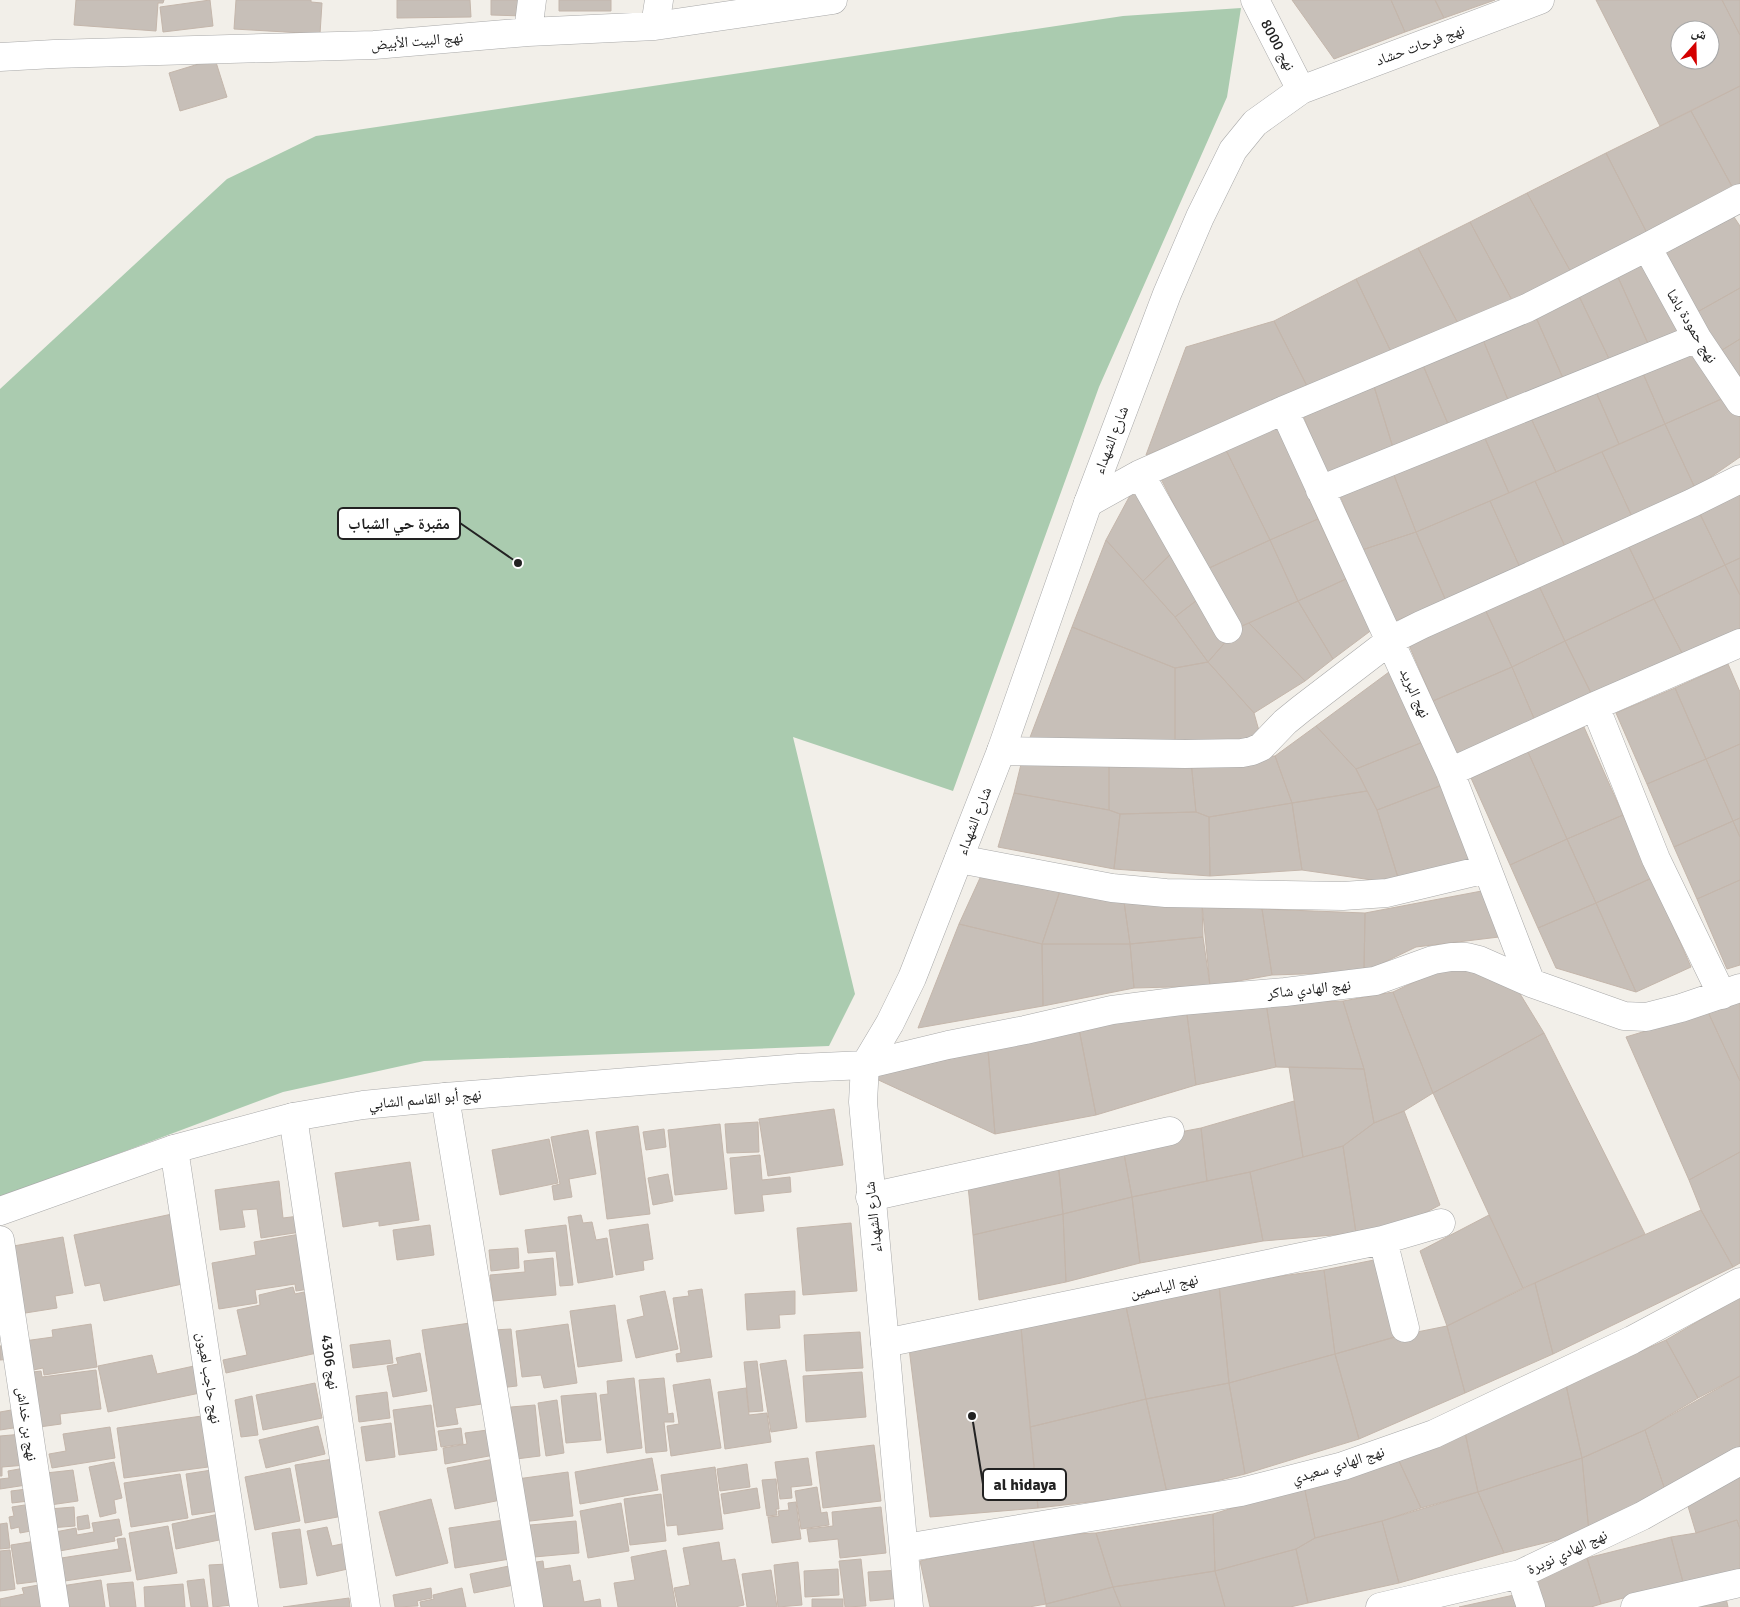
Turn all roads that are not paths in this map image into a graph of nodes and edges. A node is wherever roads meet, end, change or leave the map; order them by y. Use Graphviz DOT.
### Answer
graph roads {
  1 [pos="532,0"];
  2 [pos="833,0"];
  3 [pos="1255,0"];
  4 [pos="1540,0"];
  5 [pos="657,13"];
  6 [pos="528,32"];
  7 [pos="0,57"];
  8 [pos="1302,90"];
  9 [pos="1740,198"];
  10 [pos="1647,247"];
  11 [pos="1697,338"];
  12 [pos="1740,402"];
  13 [pos="1284,410"];
  14 [pos="1140,474"];
  15 [pos="1740,479"];
  16 [pos="1320,490"];
  17 [pos="1088,503"];
  18 [pos="1228,629"];
  19 [pos="1391,640"];
  20 [pos="1737,652"];
  21 [pos="1595,706"];
  22 [pos="1001,751"];
  23 [pos="1450,772"];
  24 [pos="959,859"];
  25 [pos="1487,869"];
  26 [pos="1531,982"];
  27 [pos="1731,992"];
  28 [pos="865,1065"];
  29 [pos="446,1097"];
  30 [pos="293,1117"];
  31 [pos="1170,1131"];
  32 [pos="174,1149"];
  33 [pos="870,1197"];
  34 [pos="0,1211"];
  35 [pos="1441,1223"];
  36 [pos="0,1240"];
  37 [pos="1383,1240"];
  38 [pos="1740,1282"];
  39 [pos="1405,1328"];
  40 [pos="885,1343"];
  41 [pos="1740,1461"];
  42 [pos="904,1548"];
  43 [pos="1520,1574"];
  44 [pos="1738,1591"];
  45 [pos="1421,1602"];
  46 [pos="55,1607"];
  47 [pos="244,1607"];
  48 [pos="366,1607"];
  49 [pos="529,1607"];
  50 [pos="909,1607"];
  51 [pos="1380,1607"];
  52 [pos="1531,1607"];
  53 [pos="1635,1607"];
  1 -- 6 [label="street"];
  2 -- 5 [label="street, نهج البيت الأبيض"];
  3 -- 8 [label="street, نهج 8000"];
  4 -- 8 [label="street, نهج فرحات حشاد"];
  5 -- 6 [label="street, نهج البيت الأبيض"];
  6 -- 7 [label="street, نهج البيت الأبيض"];
  8 -- 17 [label="street, شارع الشهداء"];
  9 -- 10 [label="street"];
  10 -- 11 [label="street, نهج حمودة باشا"];
  10 -- 13 [label="street"];
  11 -- 12 [label="street, نهج حمودة باشا"];
  11 -- 16 [label="street"];
  13 -- 14 [label="street"];
  13 -- 16 [label="street, نهج البريد"];
  14 -- 17 [label="street"];
  14 -- 18 [label="street"];
  15 -- 19 [label="street"];
  16 -- 19 [label="street, نهج البريد"];
  17 -- 22 [label="street, شارع الشهداء"];
  19 -- 22 [label="street"];
  19 -- 23 [label="street, نهج البريد"];
  20 -- 21 [label="street"];
  21 -- 23 [label="street"];
  21 -- 27 [label="street"];
  22 -- 24 [label="street, شارع الشهداء"];
  23 -- 25 [label="street, نهج البريد"];
  24 -- 25 [label="street"];
  24 -- 28 [label="street, شارع الشهداء"];
  25 -- 26 [label="street, نهج البريد"];
  26 -- 27 [label="street, نهج الهادي شاكر"];
  26 -- 28 [label="street, نهج الهادي شاكر"];
  28 -- 29 [label="street, نهج أبو القاسم الشابي"];
  28 -- 33 [label="street, شارع الشهداء"];
  29 -- 30 [label="street, نهج أبو القاسم الشابي"];
  29 -- 49 [label="street"];
  30 -- 32 [label="street, نهج أبو القاسم الشابي"];
  30 -- 48 [label="street, نهج 4306"];
  31 -- 33 [label="street"];
  32 -- 34 [label="street, نهج أبو القاسم الشابي"];
  32 -- 47 [label="street, نهج حاجب لعيون"];
  33 -- 40 [label="street, شارع الشهداء"];
  35 -- 37 [label="street, نهج الياسمين"];
  36 -- 46 [label="street, نهج بن خداش"];
  37 -- 39 [label="street"];
  37 -- 40 [label="street, نهج الياسمين"];
  38 -- 42 [label="street, نهج الهادي سعيدي"];
  40 -- 42 [label="street, شارع الشهداء"];
  41 -- 43 [label="street, نهج الهادي نويرة"];
  42 -- 50 [label="street, شارع الشهداء"];
  43 -- 45 [label="street, نهج الهادي نويرة"];
  43 -- 52 [label="street"];
  44 -- 53 [label="street"];
  45 -- 51 [label="street, نهج الهادي نويرة"];
}
